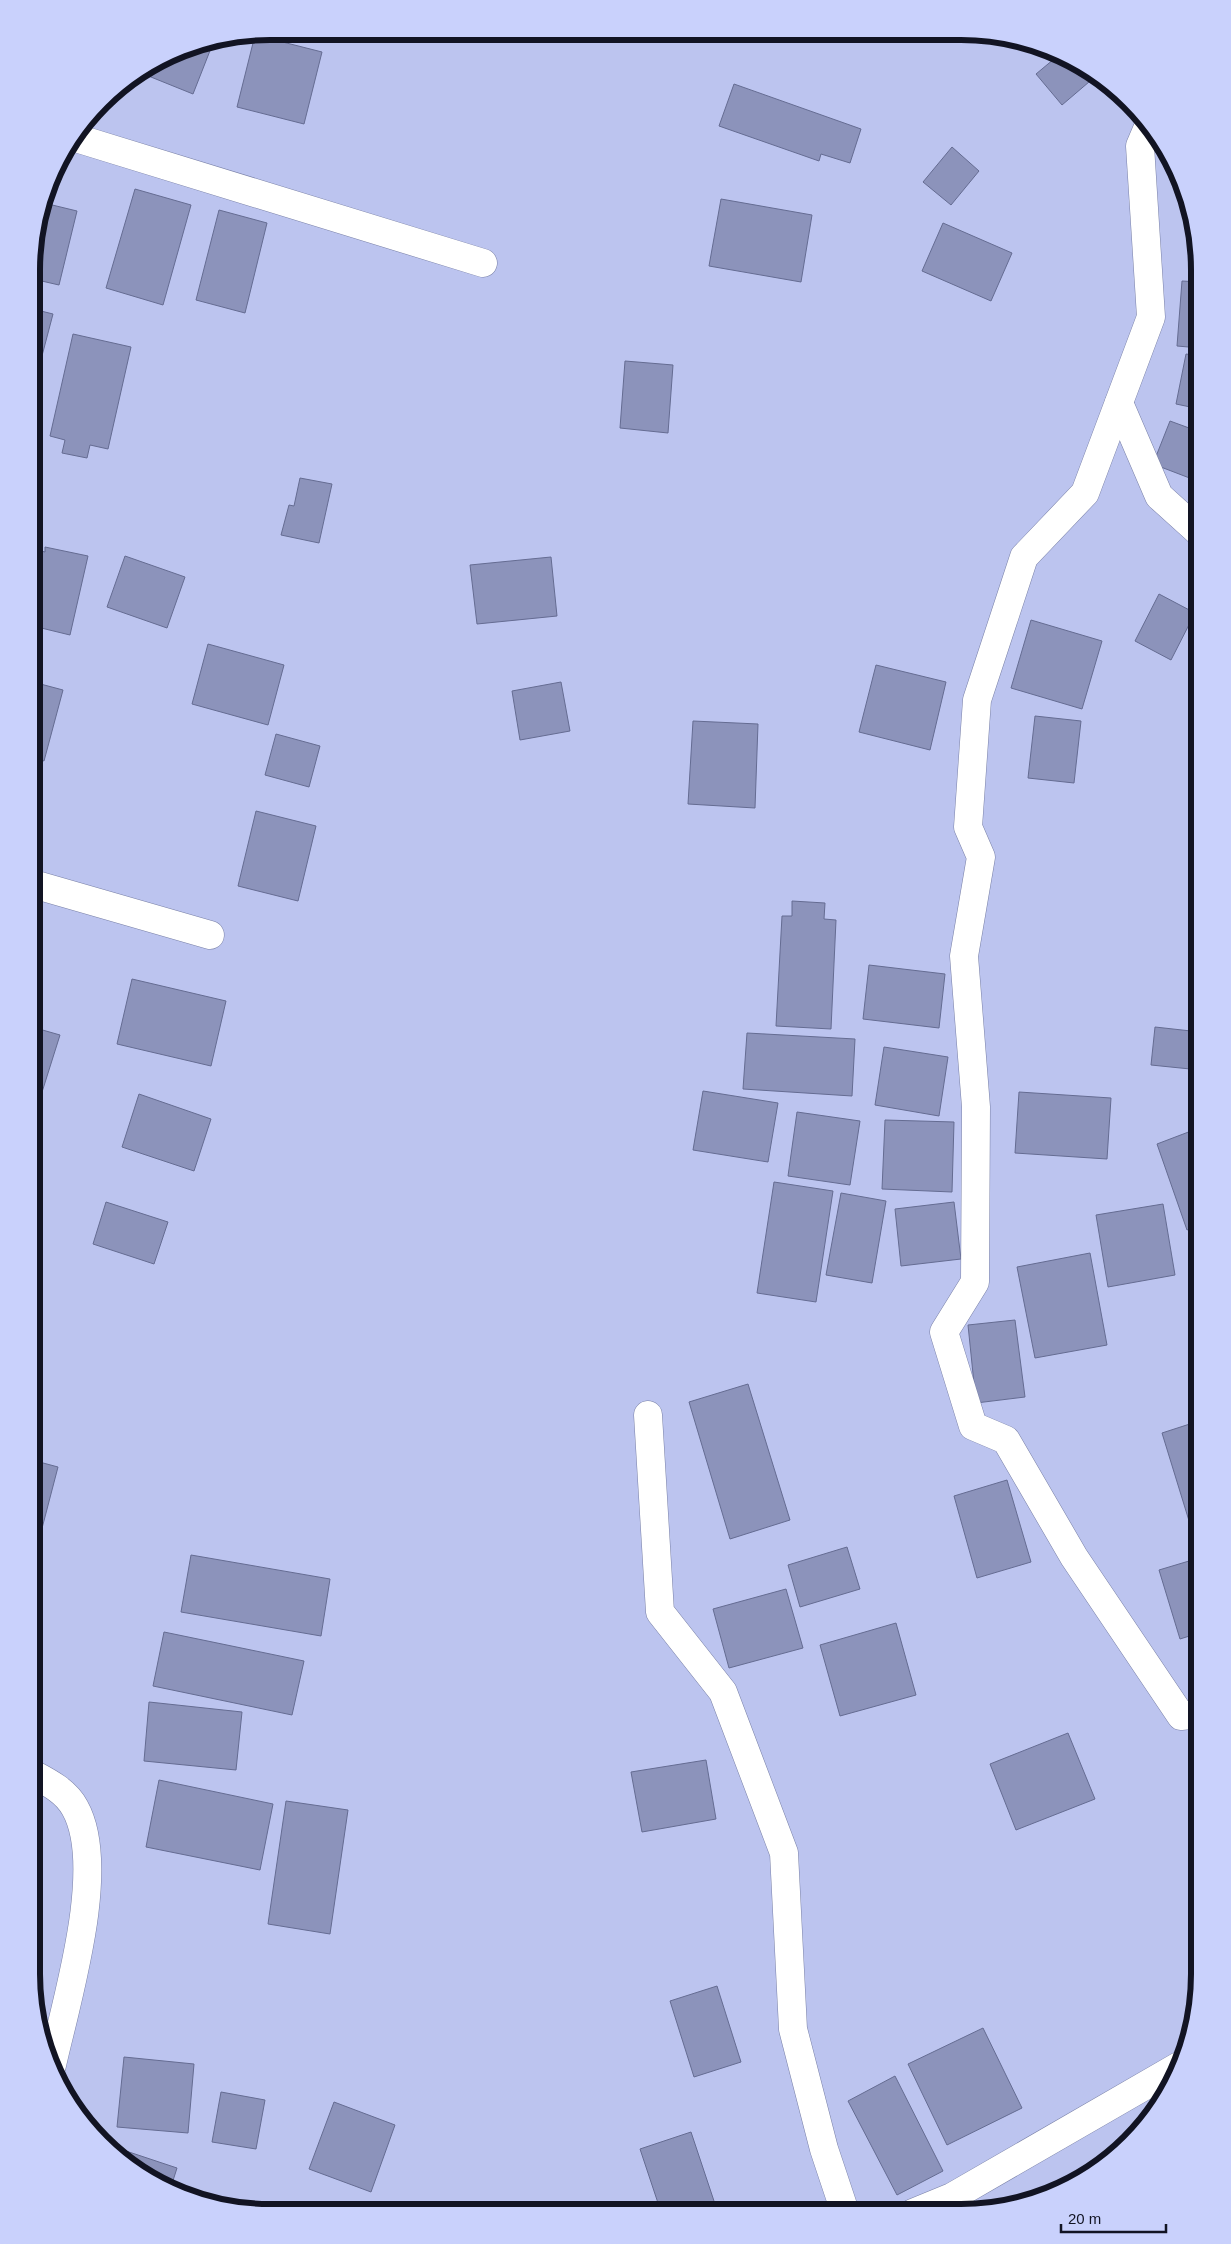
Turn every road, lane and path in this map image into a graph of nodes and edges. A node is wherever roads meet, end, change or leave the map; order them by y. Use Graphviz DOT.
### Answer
graph roads {
  1 [pos="1145,133"];
  2 [pos="81,139"];
  3 [pos="484,263"];
  4 [pos="1118,403"];
  5 [pos="1191,525"];
  6 [pos="40,886"];
  7 [pos="210,936"];
  8 [pos="648,1415"];
  9 [pos="1191,1715"];
  10 [pos="40,1778"];
  11 [pos="55,2054"];
  12 [pos="1169,2072"];
  13 [pos="842,2204"];
  14 [pos="935,2204"];
  1 -- 4 [label="street"];
  2 -- 3 [label="street"];
  4 -- 5 [label="street"];
  4 -- 9 [label="street"];
  6 -- 7 [label="street"];
  8 -- 13 [label="street"];
  10 -- 11 [label="street"];
  12 -- 14 [label="street"];
}
